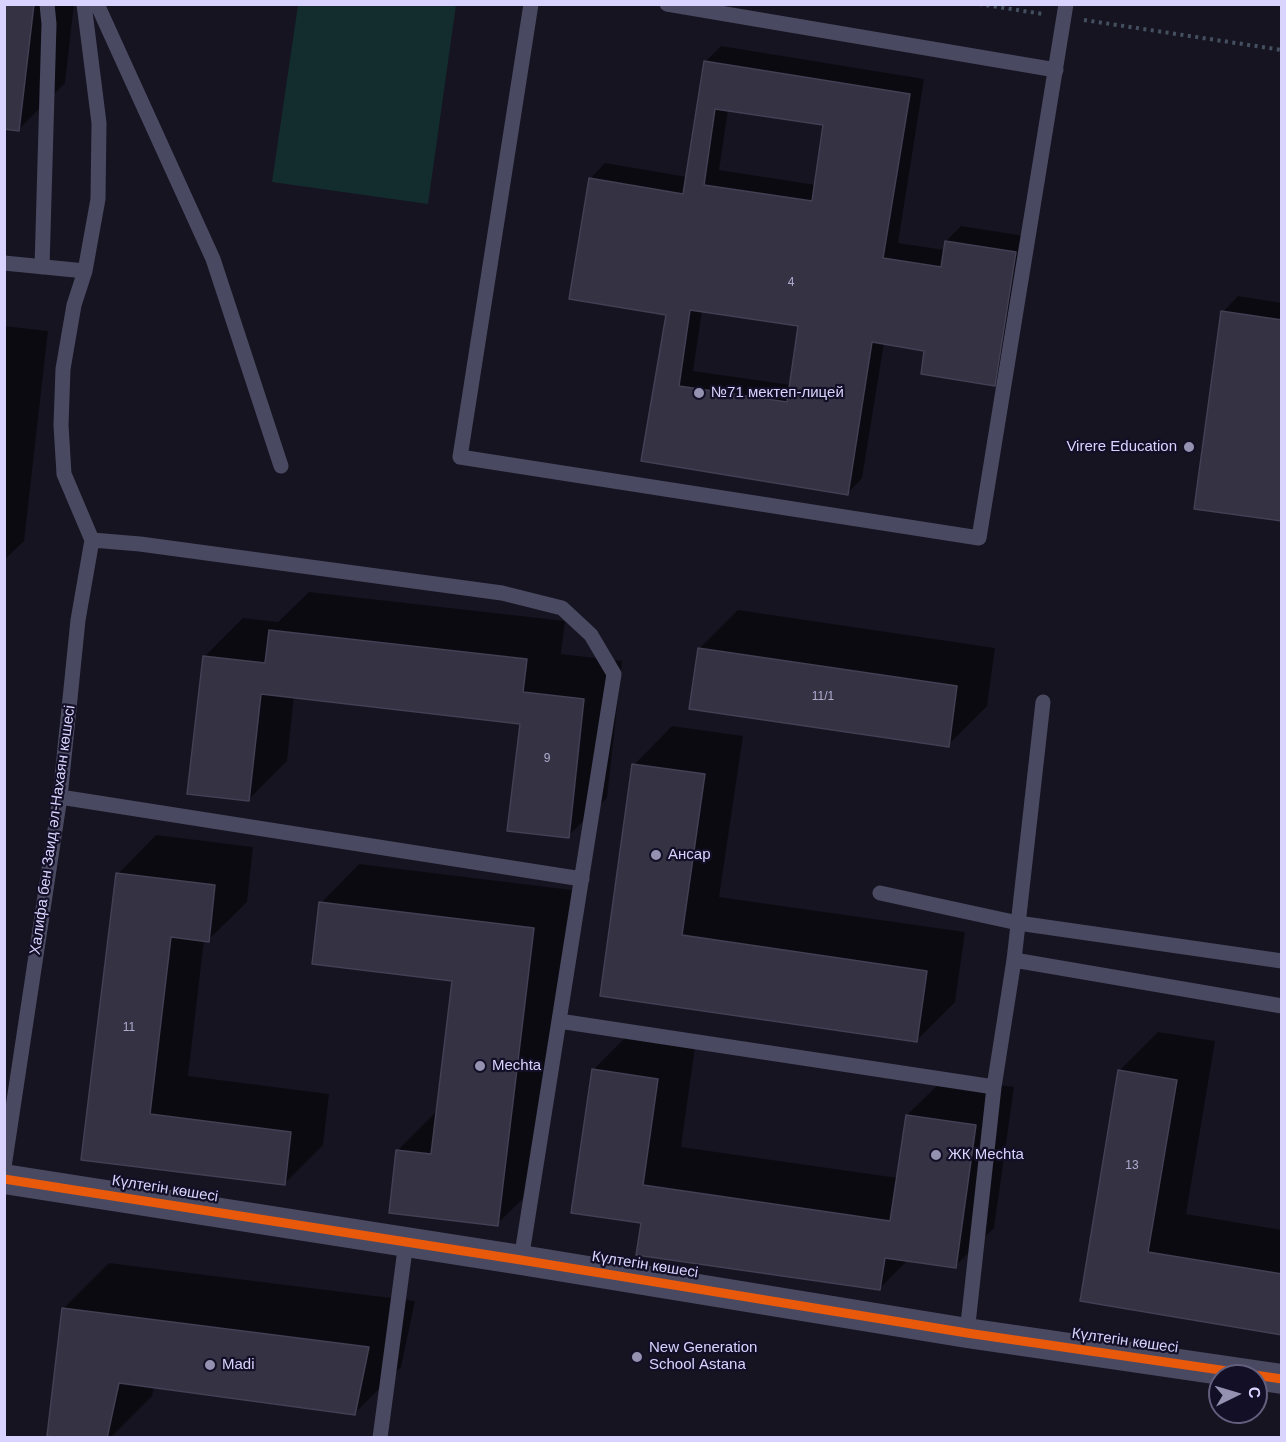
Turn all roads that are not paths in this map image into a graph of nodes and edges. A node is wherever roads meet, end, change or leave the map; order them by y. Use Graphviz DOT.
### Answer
graph roads {
  1 [pos="47,4"];
  2 [pos="84,4"];
  3 [pos="97,4"];
  4 [pos="531,4"];
  5 [pos="667,4"];
  6 [pos="1065,11"];
  7 [pos="1056,70"];
  8 [pos="4,263"];
  9 [pos="42,267"];
  10 [pos="85,271"];
  11 [pos="281,466"];
  12 [pos="92,540"];
  13 [pos="1043,702"];
  14 [pos="60,797"];
  15 [pos="582,879"];
  16 [pos="879,893"];
  17 [pos="1018,923"];
  18 [pos="1014,960"];
  19 [pos="1281,961"];
  20 [pos="1281,1006"];
  21 [pos="559,1020"];
  22 [pos="994,1087"];
  23 [pos="4,1167"];
  24 [pos="4,1179"];
  25 [pos="406,1242"];
  26 [pos="521,1260"];
  27 [pos="967,1333"];
  28 [pos="1281,1379"];
  29 [pos="380,1437"];
  1 -- 9 [label="lane"];
  2 -- 10 [label="lane"];
  3 -- 11 [label="lane"];
  4 -- 7 [label="lane"];
  5 -- 7 [label="lane"];
  6 -- 7 [label="lane"];
  8 -- 9 [label="lane"];
  9 -- 10 [label="lane"];
  10 -- 12 [label="lane"];
  12 -- 14 [label="lane, Халифа бен Заид әл-Нахаян көшесі"];
  12 -- 15 [label="lane"];
  13 -- 17 [label="lane"];
  14 -- 15 [label="lane"];
  14 -- 23 [label="lane, Халифа бен Заид әл-Нахаян көшесі"];
  15 -- 21 [label="lane"];
  16 -- 17 [label="lane"];
  17 -- 18 [label="lane"];
  17 -- 19 [label="lane"];
  18 -- 20 [label="lane"];
  18 -- 22 [label="lane"];
  21 -- 22 [label="lane"];
  21 -- 26 [label="lane"];
  22 -- 27 [label="lane"];
  24 -- 25 [label="street, Күлтегін көшесі"];
  25 -- 26 [label="street, Күлтегін көшесі"];
  25 -- 29 [label="lane"];
  26 -- 27 [label="street, Күлтегін көшесі"];
  27 -- 28 [label="street, Күлтегін көшесі"];
}
